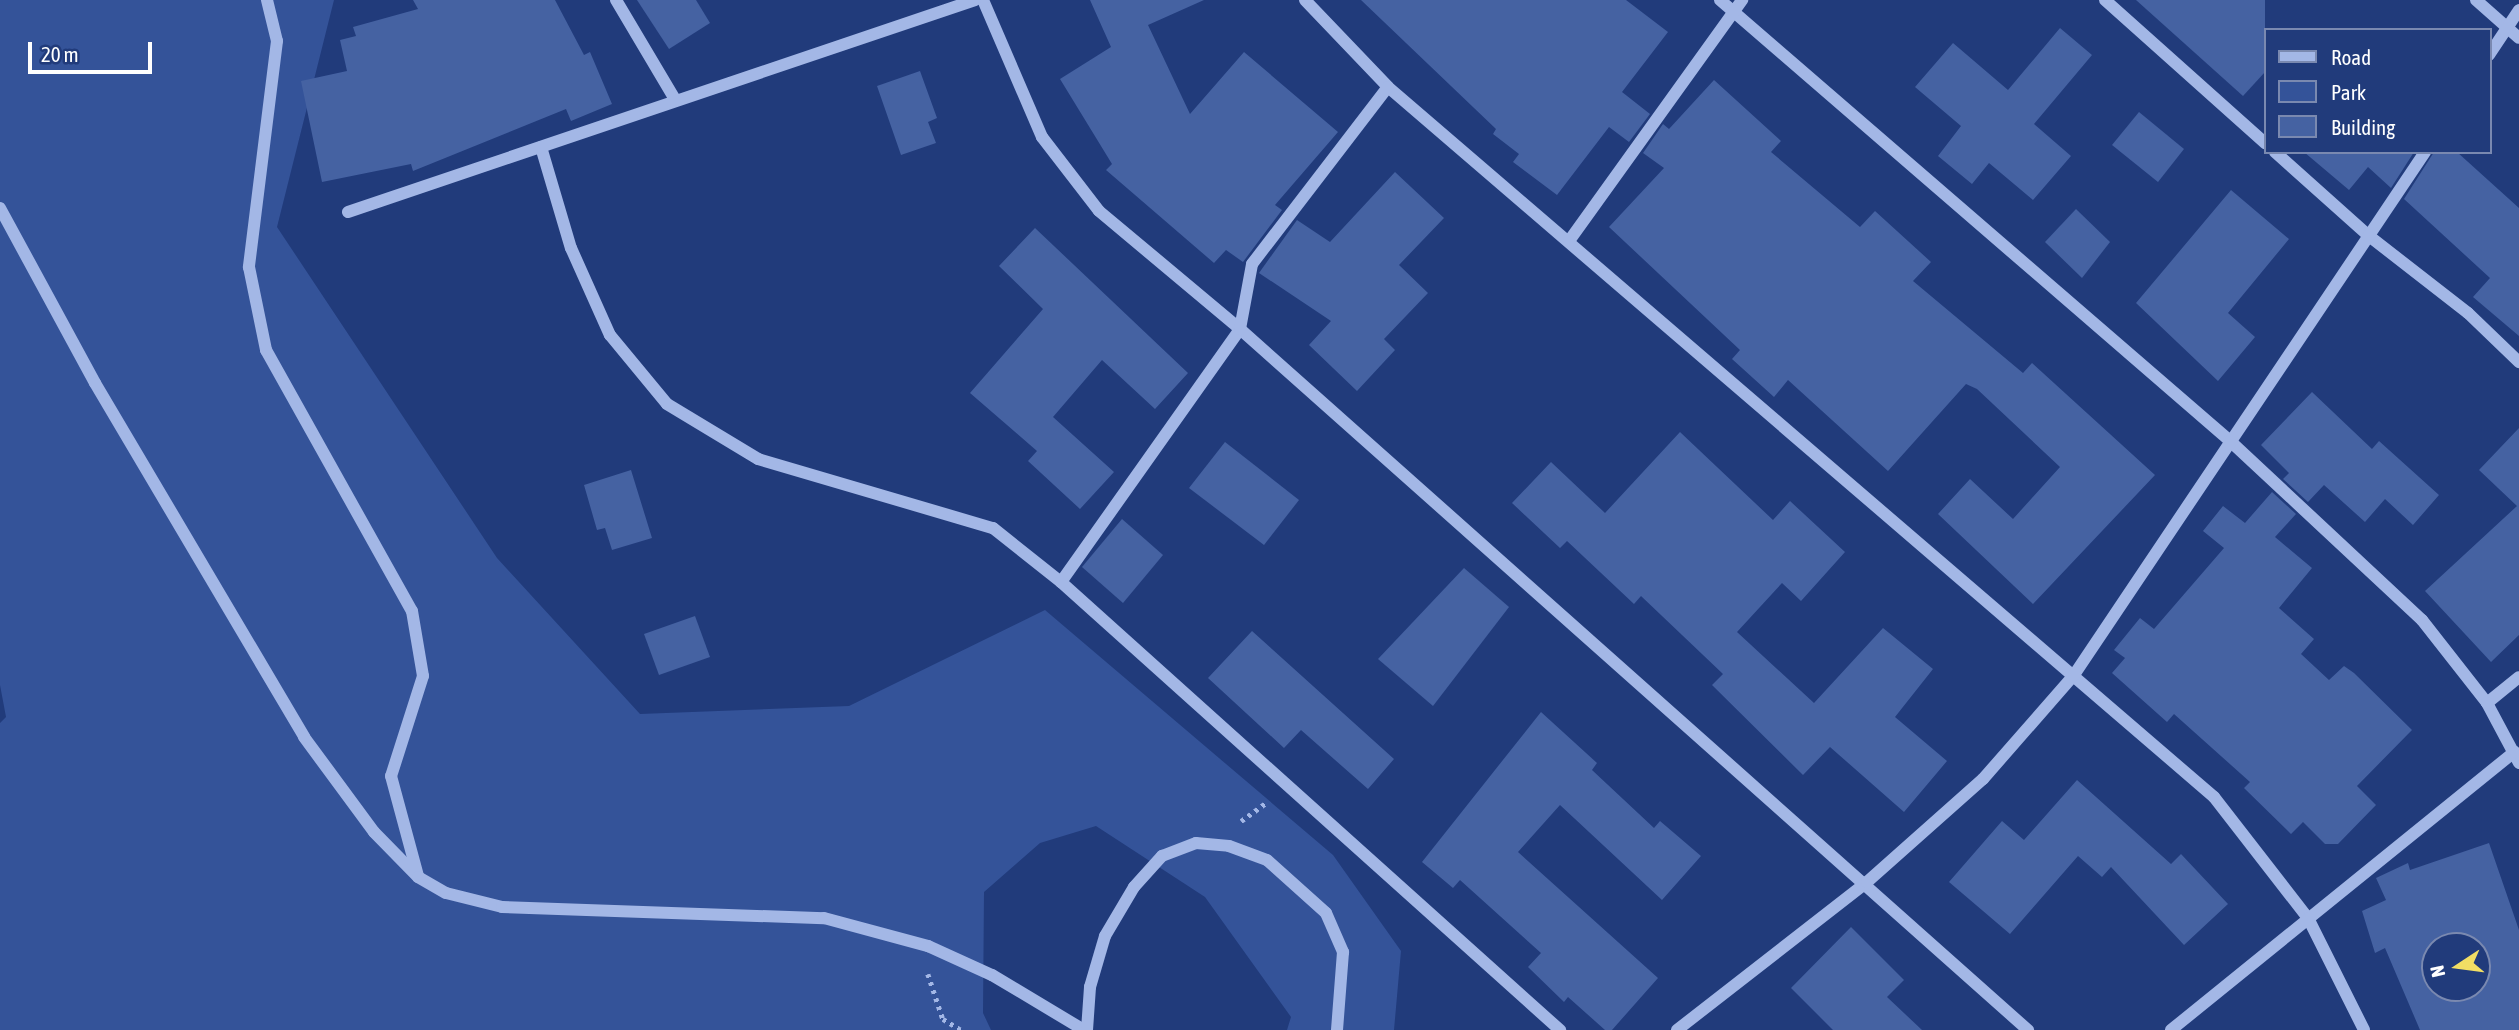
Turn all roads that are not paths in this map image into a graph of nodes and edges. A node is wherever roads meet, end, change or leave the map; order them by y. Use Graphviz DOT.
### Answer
graph roads {
  1 [pos="267,0"];
  2 [pos="616,0"];
  3 [pos="975,0"];
  4 [pos="983,0"];
  5 [pos="1305,0"];
  6 [pos="1720,0"];
  7 [pos="1742,0"];
  8 [pos="2105,0"];
  9 [pos="2476,0"];
  10 [pos="2519,10"];
  11 [pos="1734,12"];
  12 [pos="2507,28"];
  13 [pos="2519,38"];
  14 [pos="2491,52"];
  15 [pos="1388,87"];
  16 [pos="676,101"];
  17 [pos="2264,142"];
  18 [pos="541,147"];
  19 [pos="2277,154"];
  20 [pos="2424,154"];
  21 [pos="0,208"];
  22 [pos="348,212"];
  23 [pos="2369,236"];
  24 [pos="1569,240"];
  25 [pos="1240,329"];
  26 [pos="2519,362"];
  27 [pos="2230,440"];
  28 [pos="1061,582"];
  29 [pos="2074,675"];
  30 [pos="2519,677"];
  31 [pos="2487,703"];
  32 [pos="2516,758"];
  33 [pos="418,877"];
  34 [pos="1867,882"];
  35 [pos="2308,918"];
  36 [pos="1086,1030"];
  37 [pos="1337,1030"];
  38 [pos="1560,1030"];
  39 [pos="1677,1030"];
  40 [pos="2028,1030"];
  41 [pos="2171,1030"];
  42 [pos="2364,1030"];
  1 -- 33 [label="street"];
  2 -- 16 [label="street"];
  3 -- 16 [label="street"];
  4 -- 25 [label="street"];
  5 -- 15 [label="street"];
  6 -- 11 [label="street"];
  7 -- 11 [label="street"];
  8 -- 17 [label="street"];
  9 -- 12 [label="street"];
  10 -- 12 [label="street"];
  11 -- 24 [label="street"];
  11 -- 27 [label="street"];
  12 -- 13 [label="street"];
  12 -- 14 [label="street"];
  15 -- 24 [label="street"];
  15 -- 25 [label="street"];
  16 -- 18 [label="street"];
  18 -- 22 [label="street"];
  18 -- 28 [label="street"];
  19 -- 23 [label="street"];
  20 -- 23 [label="street"];
  21 -- 33 [label="street"];
  23 -- 26 [label="street"];
  23 -- 27 [label="street"];
  24 -- 29 [label="street"];
  25 -- 28 [label="street"];
  25 -- 34 [label="street"];
  27 -- 29 [label="street"];
  27 -- 31 [label="street"];
  28 -- 38 [label="street"];
  29 -- 34 [label="street"];
  29 -- 35 [label="street"];
  30 -- 31 [label="street"];
  31 -- 32 [label="street"];
  32 -- 35 [label="street"];
  33 -- 36 [label="street"];
  34 -- 39 [label="street"];
  34 -- 40 [label="street"];
  35 -- 41 [label="street"];
  35 -- 42 [label="street"];
  36 -- 37 [label="street"];
}
